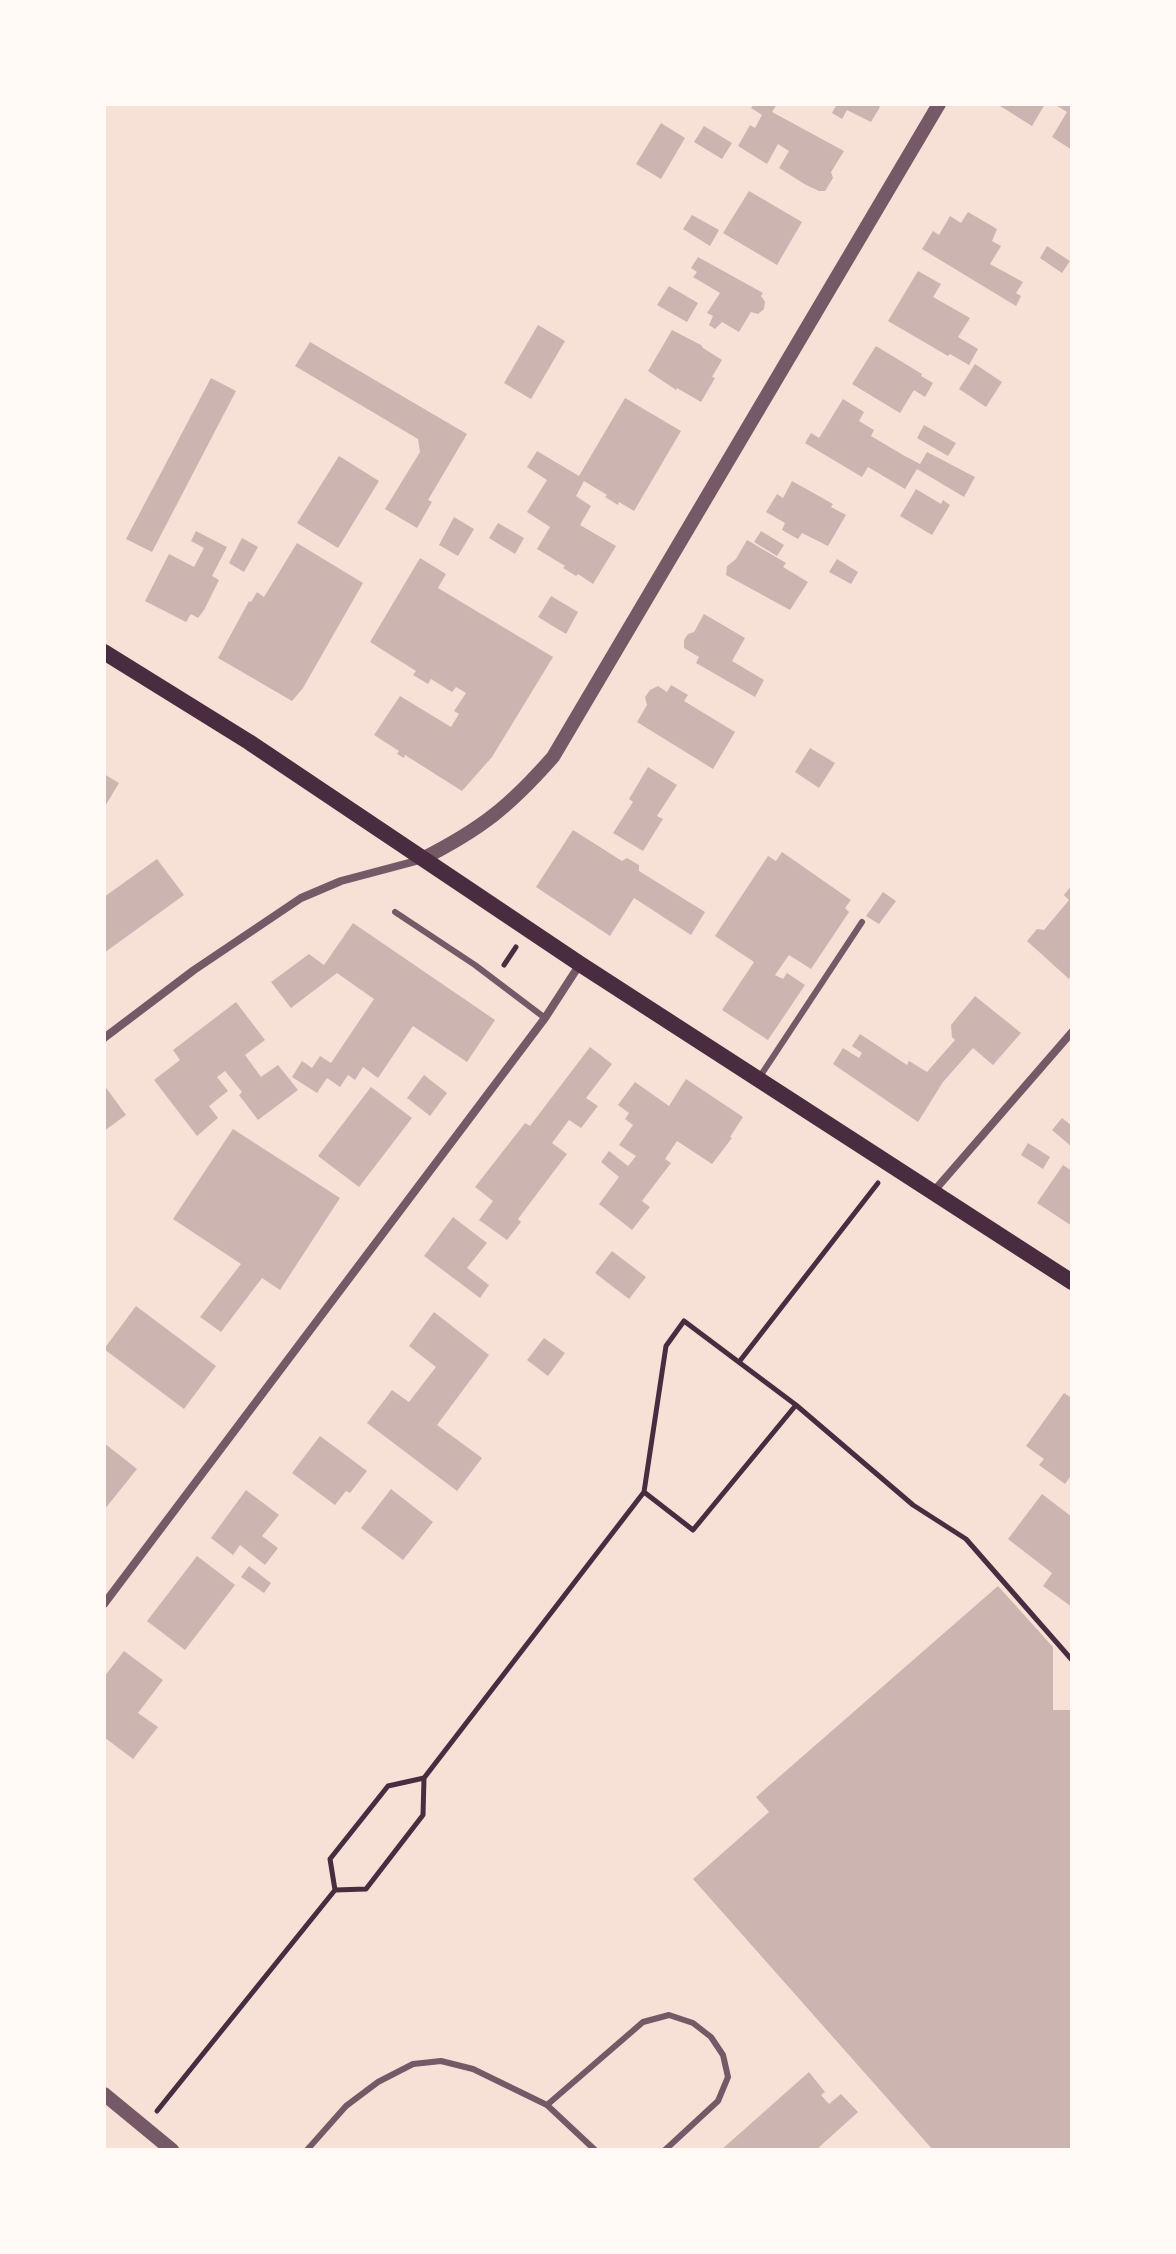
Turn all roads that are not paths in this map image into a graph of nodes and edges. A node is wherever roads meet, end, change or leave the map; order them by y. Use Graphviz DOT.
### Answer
graph roads {
  1 [pos="939,104"];
  2 [pos="104,652"];
  3 [pos="422,859"];
  4 [pos="395,912"];
  5 [pos="862,922"];
  6 [pos="580,964"];
  7 [pos="545,1018"];
  8 [pos="1072,1032"];
  9 [pos="104,1038"];
  10 [pos="759,1078"];
  11 [pos="934,1191"];
  12 [pos="1072,1282"];
  13 [pos="104,1604"];
  14 [pos="104,2094"];
  15 [pos="547,2105"];
  16 [pos="172,2150"];
  17 [pos="308,2150"];
  18 [pos="595,2150"];
  19 [pos="665,2150"];
  1 -- 3 [label="street"];
  2 -- 3 [label="main road"];
  3 -- 6 [label="main road"];
  3 -- 9 [label="street"];
  4 -- 7 [label="lane"];
  5 -- 10 [label="lane"];
  6 -- 7 [label="street"];
  6 -- 10 [label="main road"];
  7 -- 13 [label="street"];
  8 -- 11 [label="street"];
  10 -- 11 [label="main road"];
  11 -- 12 [label="main road"];
  14 -- 16 [label="street"];
  15 -- 17 [label="lane"];
  15 -- 18 [label="lane"];
  15 -- 19 [label="lane"];
}
